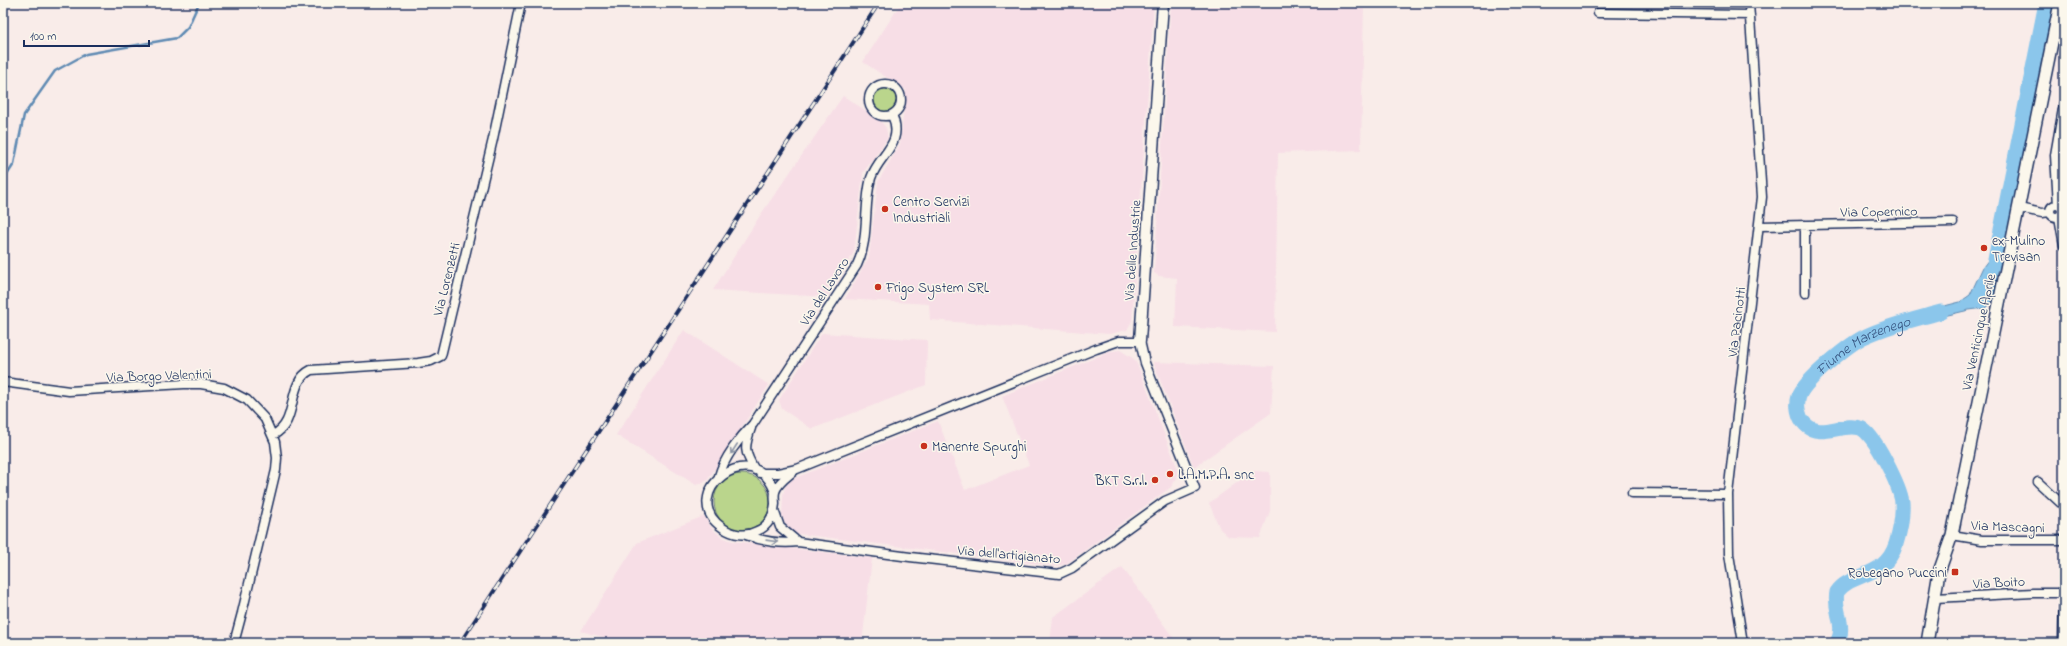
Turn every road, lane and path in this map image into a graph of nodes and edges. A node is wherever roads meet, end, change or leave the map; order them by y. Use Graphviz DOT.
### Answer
graph roads {
  1 [pos="521,3"];
  2 [pos="1163,3"];
  3 [pos="1749,3"];
  4 [pos="2060,3"];
  5 [pos="1598,13"];
  6 [pos="1750,15"];
  7 [pos="2064,103"];
  8 [pos="892,114"];
  9 [pos="2060,144"];
  10 [pos="2019,208"];
  11 [pos="2061,211"];
  12 [pos="1953,222"];
  13 [pos="1805,225"];
  14 [pos="1760,226"];
  15 [pos="2064,245"];
  16 [pos="1805,293"];
  17 [pos="1140,340"];
  18 [pos="3,382"];
  19 [pos="753,424"];
  20 [pos="273,435"];
  21 [pos="797,468"];
  22 [pos="757,472"];
  23 [pos="719,476"];
  24 [pos="2038,482"];
  25 [pos="1194,488"];
  26 [pos="775,492"];
  27 [pos="1632,493"];
  28 [pos="1728,494"];
  29 [pos="2064,506"];
  30 [pos="774,510"];
  31 [pos="746,535"];
  32 [pos="1952,535"];
  33 [pos="2064,540"];
  34 [pos="798,542"];
  35 [pos="2064,593"];
  36 [pos="1934,598"];
  37 [pos="234,643"];
  38 [pos="1743,643"];
  39 [pos="1927,643"];
  40 [pos="2063,643"];
  1 -- 20 [label="street, Via Lorenzetti"];
  2 -- 17 [label="street, Via delle Industrie"];
  3 -- 6 [label="street, Via Pacinotti"];
  4 -- 10 [label="main road, Via Venticinque Aprile"];
  5 -- 6 [label="street"];
  6 -- 14 [label="street, Via Pacinotti"];
  7 -- 9 [label="street"];
  8 -- 19 [label="street, Via del Lavoro"];
  9 -- 11 [label="street"];
  10 -- 11 [label="street"];
  10 -- 32 [label="main road, Via Venticinque Aprile"];
  11 -- 15 [label="street"];
  12 -- 13 [label="street, Via Copernico"];
  13 -- 14 [label="street, Via Copernico"];
  13 -- 16 [label="street"];
  14 -- 28 [label="street, Via Pacinotti"];
  17 -- 21 [label="street"];
  17 -- 25 [label="street, Via delle Industrie"];
  18 -- 20 [label="street, Via Borgo Valentini"];
  19 -- 22 [label="street, Via del Lavoro"];
  19 -- 23 [label="street, Via del Lavoro, one-way"];
  20 -- 37 [label="street, Via Borgo Valentini"];
  21 -- 22 [label="street"];
  21 -- 26 [label="street"];
  22 -- 23 [label="street"];
  22 -- 26 [label="street"];
  23 -- 31 [label="street, Via dell'artigianato"];
  24 -- 29 [label="street"];
  25 -- 34 [label="street, Via dell'artigianato"];
  26 -- 30 [label="street"];
  27 -- 28 [label="street"];
  28 -- 38 [label="street, Via Pacinotti"];
  30 -- 31 [label="street"];
  30 -- 34 [label="street"];
  31 -- 34 [label="street, Via dell'artigianato, one-way"];
  32 -- 33 [label="street, Via Mascagni"];
  32 -- 36 [label="main road, Via Venticinque Aprile"];
  35 -- 36 [label="street, Via Boito"];
  35 -- 40 [label="street"];
  36 -- 39 [label="main road, Via Venticinque Aprile"];
}
